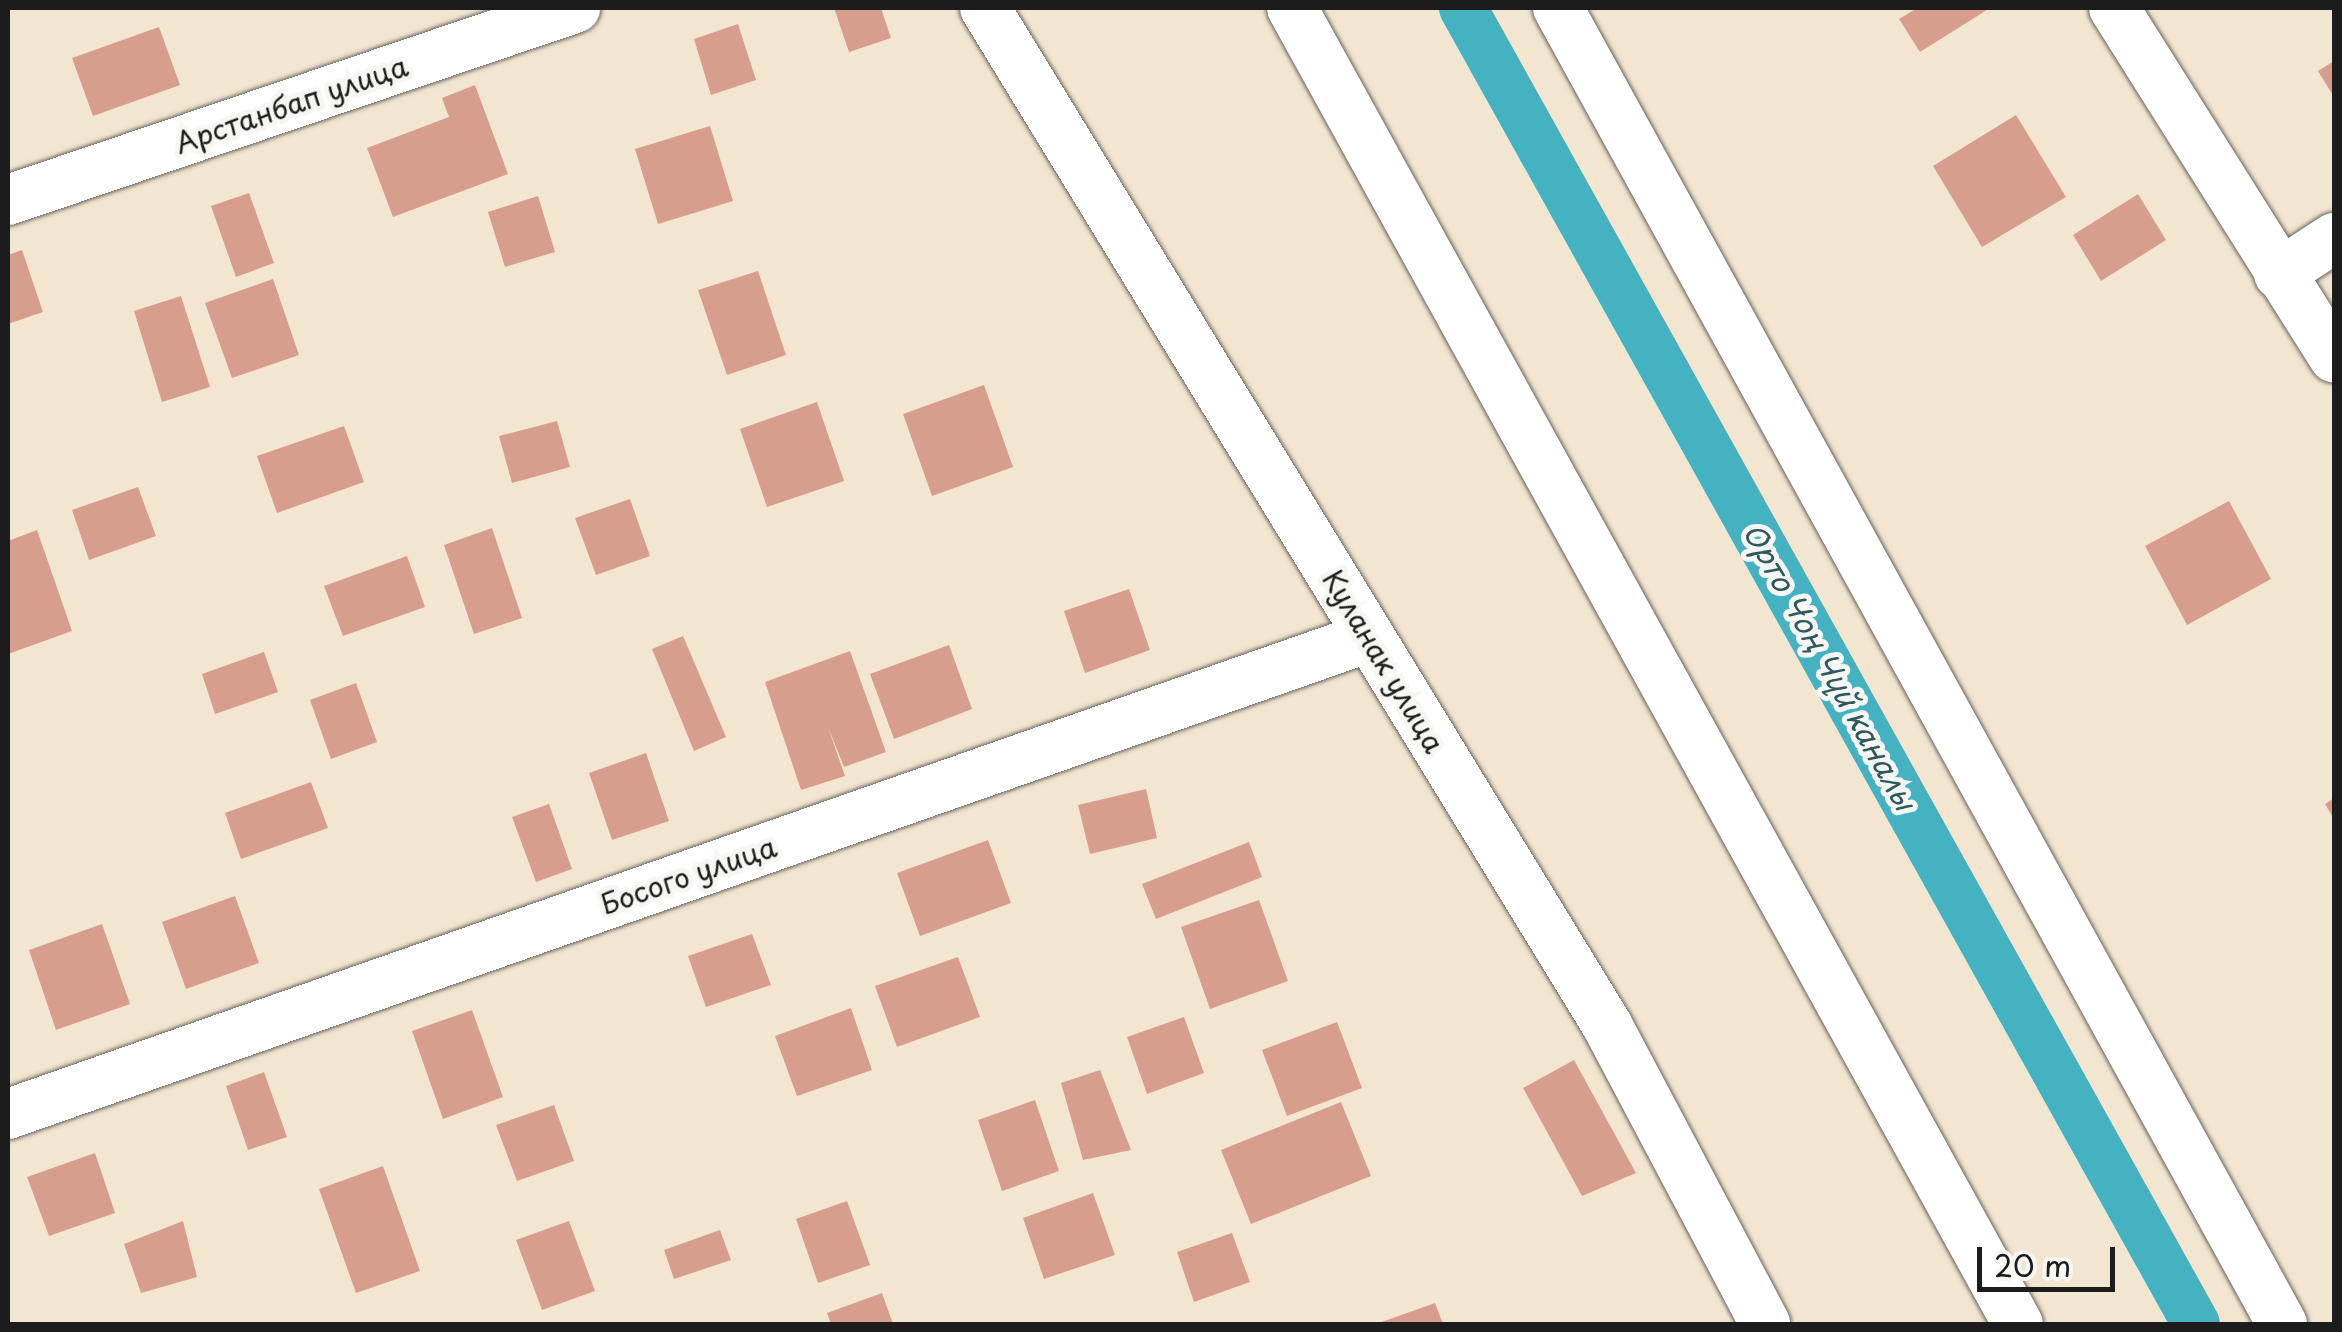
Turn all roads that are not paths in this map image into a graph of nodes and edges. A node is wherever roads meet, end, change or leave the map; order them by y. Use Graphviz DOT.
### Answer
graph roads {
  1 [pos="575,8"];
  2 [pos="986,8"];
  3 [pos="1292,8"];
  4 [pos="1558,8"];
  5 [pos="2114,8"];
  6 [pos="8,200"];
  7 [pos="2334,238"];
  8 [pos="2279,274"];
  9 [pos="2334,357"];
  10 [pos="1370,637"];
  11 [pos="8,1114"];
  12 [pos="1765,1324"];
  13 [pos="2018,1324"];
  14 [pos="2282,1324"];
  1 -- 6 [label="street, Арстанбап улица"];
  2 -- 10 [label="street, Куланак улица"];
  3 -- 13 [label="street"];
  4 -- 14 [label="street"];
  5 -- 8 [label="street"];
  7 -- 8 [label="street"];
  8 -- 9 [label="street"];
  10 -- 11 [label="street, Босого улица"];
  10 -- 12 [label="street, Куланак улица"];
}
